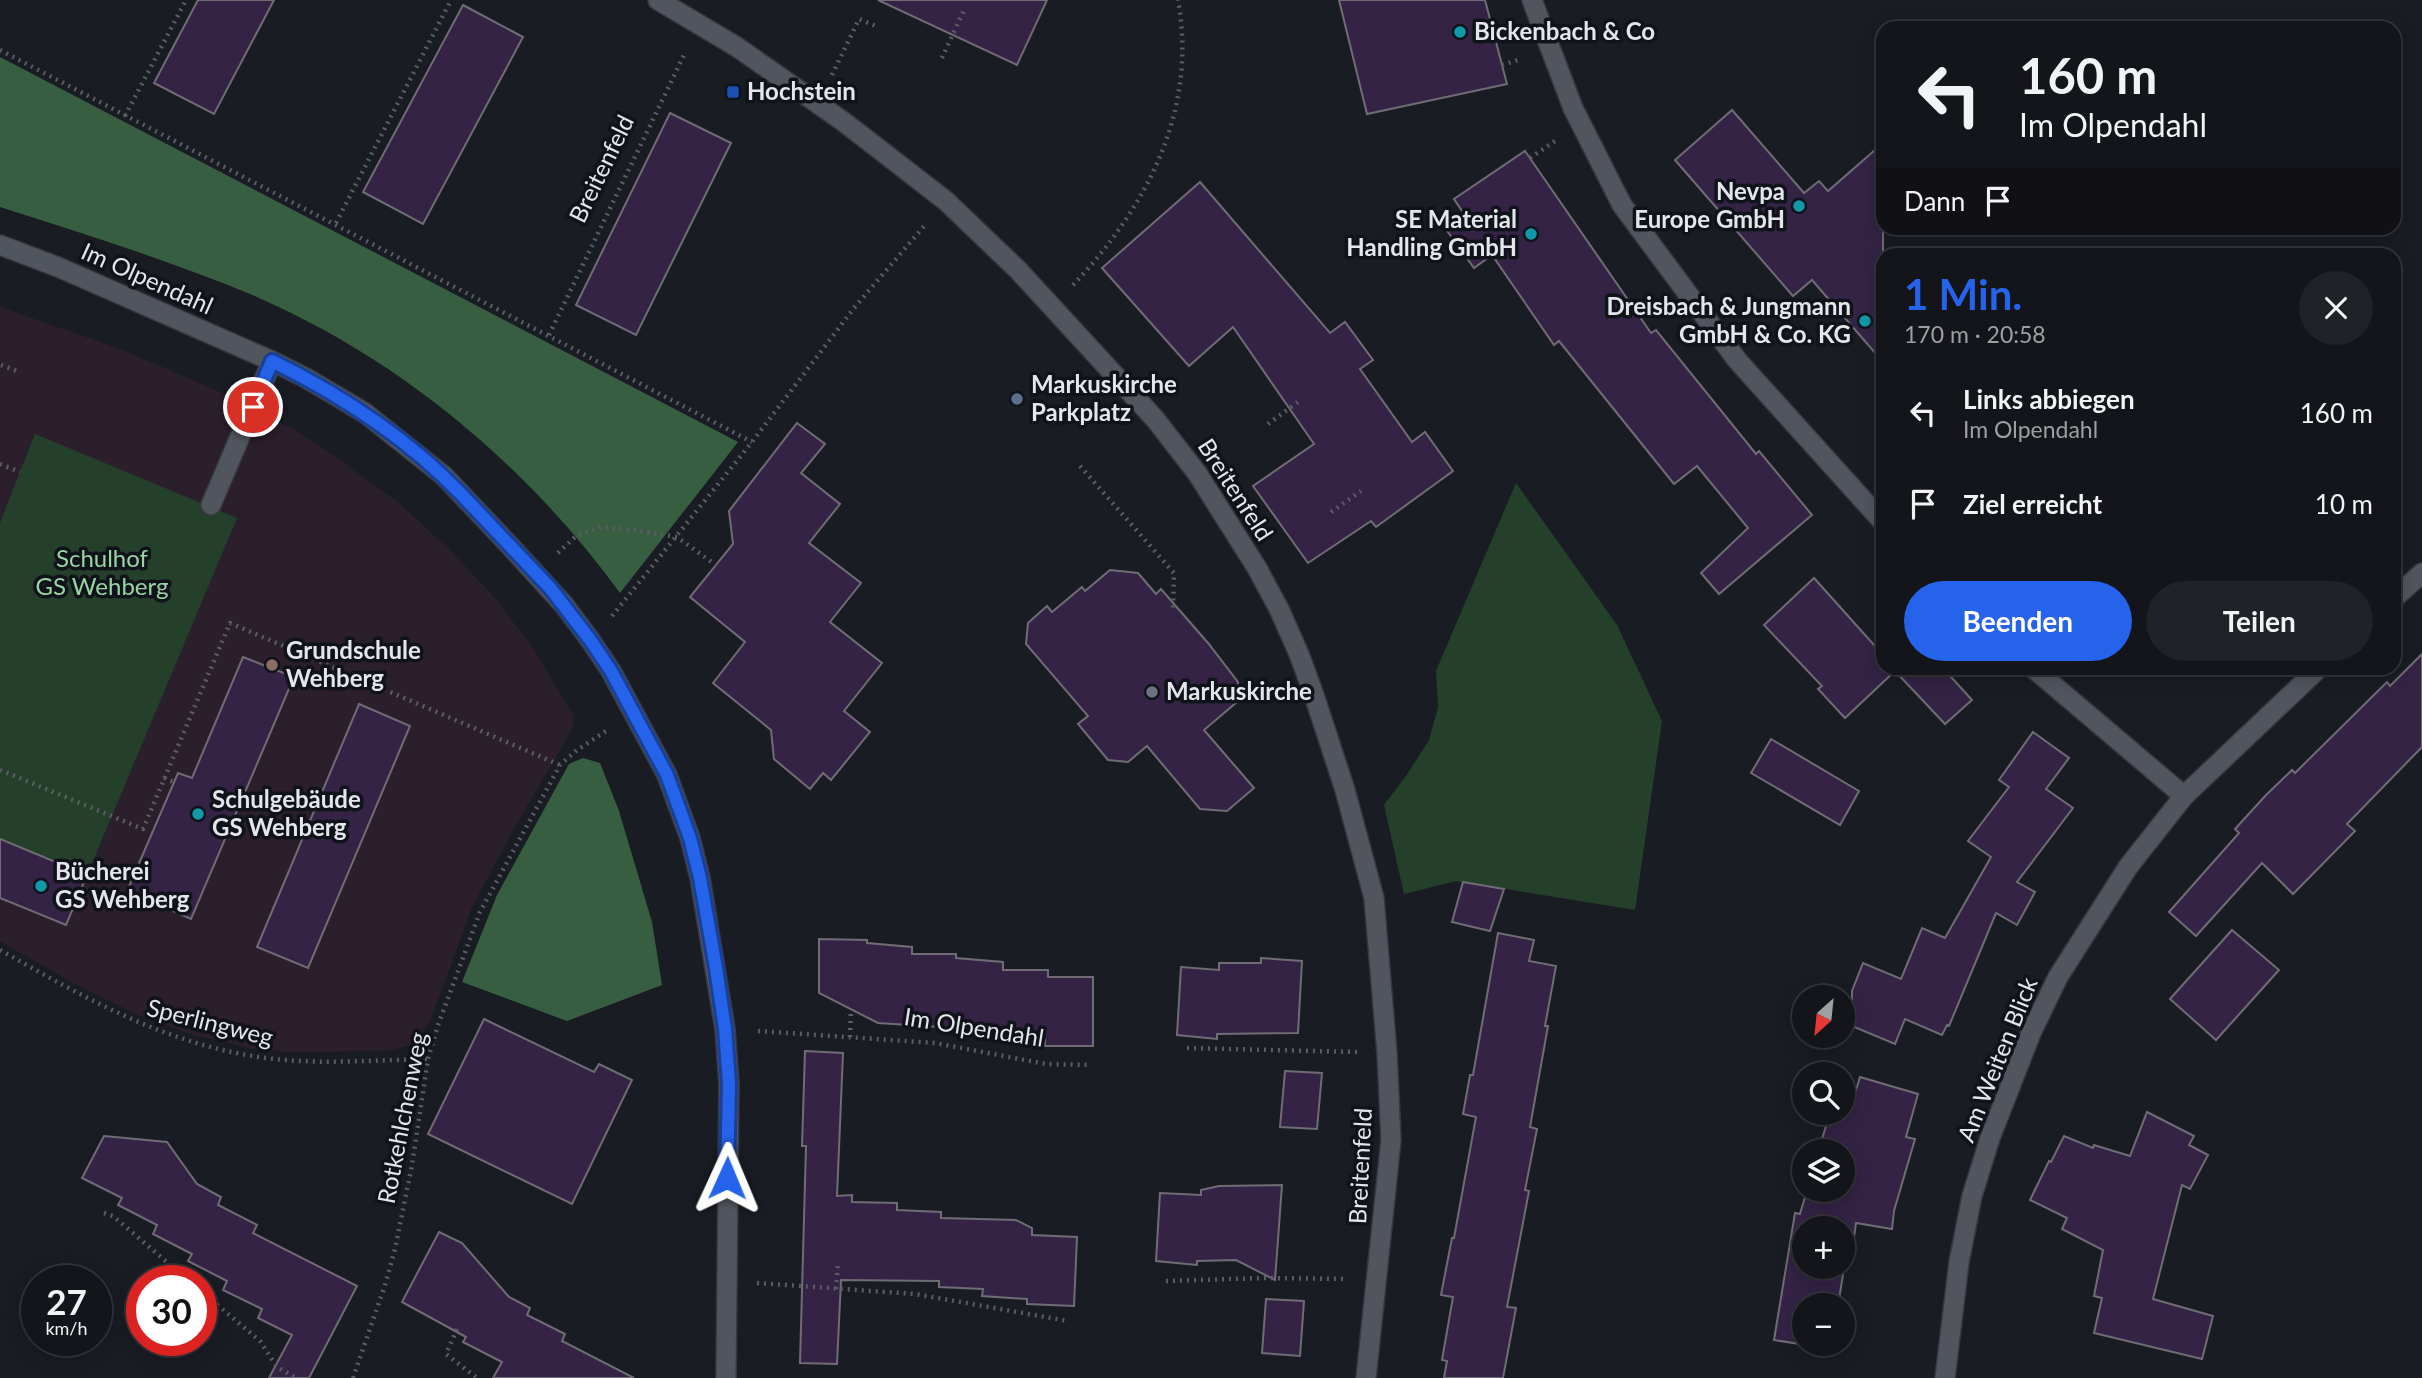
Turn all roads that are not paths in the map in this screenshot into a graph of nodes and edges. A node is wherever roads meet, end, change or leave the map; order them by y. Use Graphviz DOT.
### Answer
graph roads {
  1 [pos="658,0"];
  2 [pos="1532,0"];
  3 [pos="0,245"];
  4 [pos="272,361"];
  5 [pos="211,505"];
  6 [pos="1876,514"];
  7 [pos="2422,573"];
  8 [pos="2401,592"];
  9 [pos="2041,675"];
  10 [pos="2312,675"];
  11 [pos="2184,796"];
  12 [pos="726,1378"];
  13 [pos="1366,1378"];
  14 [pos="1945,1378"];
  1 -- 13 [label="street, Breitenfeld"];
  2 -- 6 [label="street"];
  3 -- 4 [label="street, Im Olpendahl"];
  4 -- 5 [label="street"];
  4 -- 12 [label="street, Im Olpendahl"];
  7 -- 8 [label="street"];
  9 -- 11 [label="street"];
  10 -- 11 [label="street, Am Weiten Blick"];
  11 -- 14 [label="street, Am Weiten Blick"];
}
